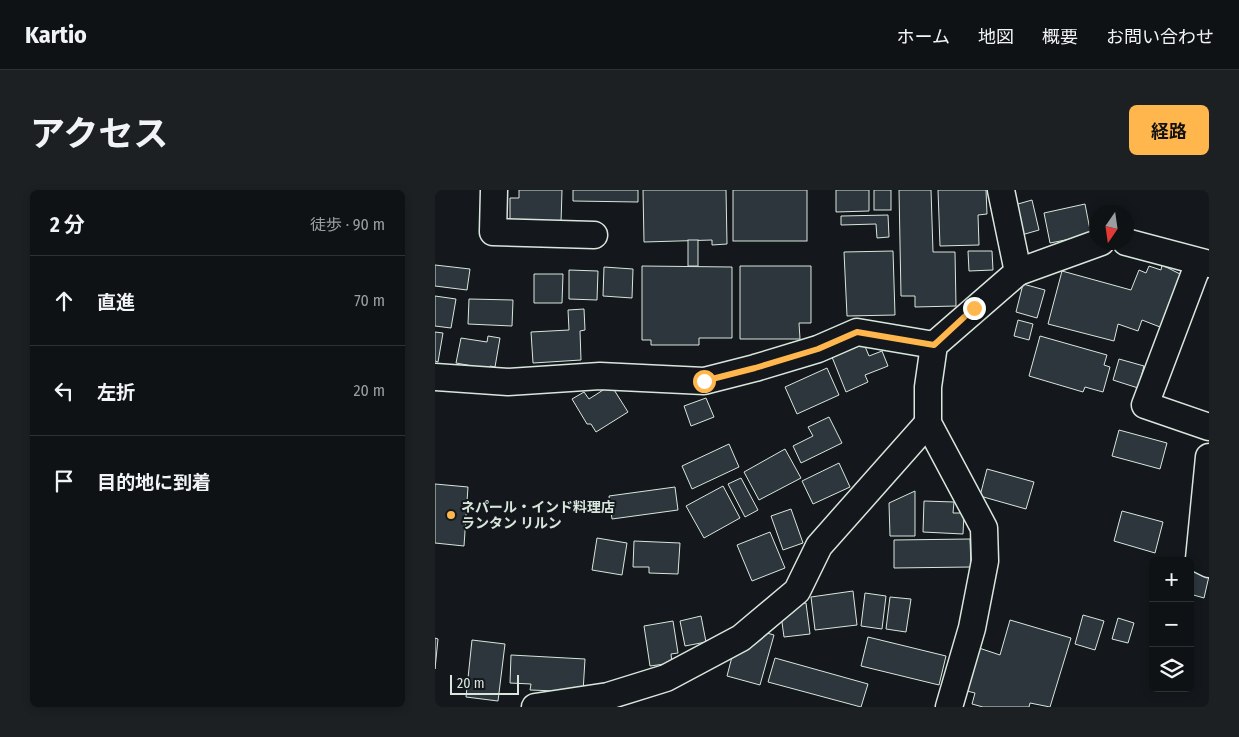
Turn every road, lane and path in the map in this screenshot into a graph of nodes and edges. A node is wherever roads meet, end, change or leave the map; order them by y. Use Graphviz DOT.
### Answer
graph roads {
  1 [pos="494,190"];
  2 [pos="1001,190"];
  3 [pos="594,236"];
  4 [pos="1134,244"];
  5 [pos="1089,246"];
  6 [pos="1204,263"];
  7 [pos="1018,272"];
  8 [pos="934,345"];
  9 [pos="435,377"];
  10 [pos="928,423"];
  11 [pos="1209,427"];
  12 [pos="1209,457"];
  13 [pos="1209,564"];
  14 [pos="535,707"];
  15 [pos="949,707"];
  1 -- 3 [label="street"];
  2 -- 7 [label="street"];
  4 -- 6 [label="street"];
  5 -- 7 [label="street"];
  6 -- 11 [label="street"];
  7 -- 8 [label="street"];
  8 -- 9 [label="street"];
  8 -- 10 [label="street"];
  10 -- 14 [label="street"];
  10 -- 15 [label="street"];
  12 -- 13 [label="street"];
}
